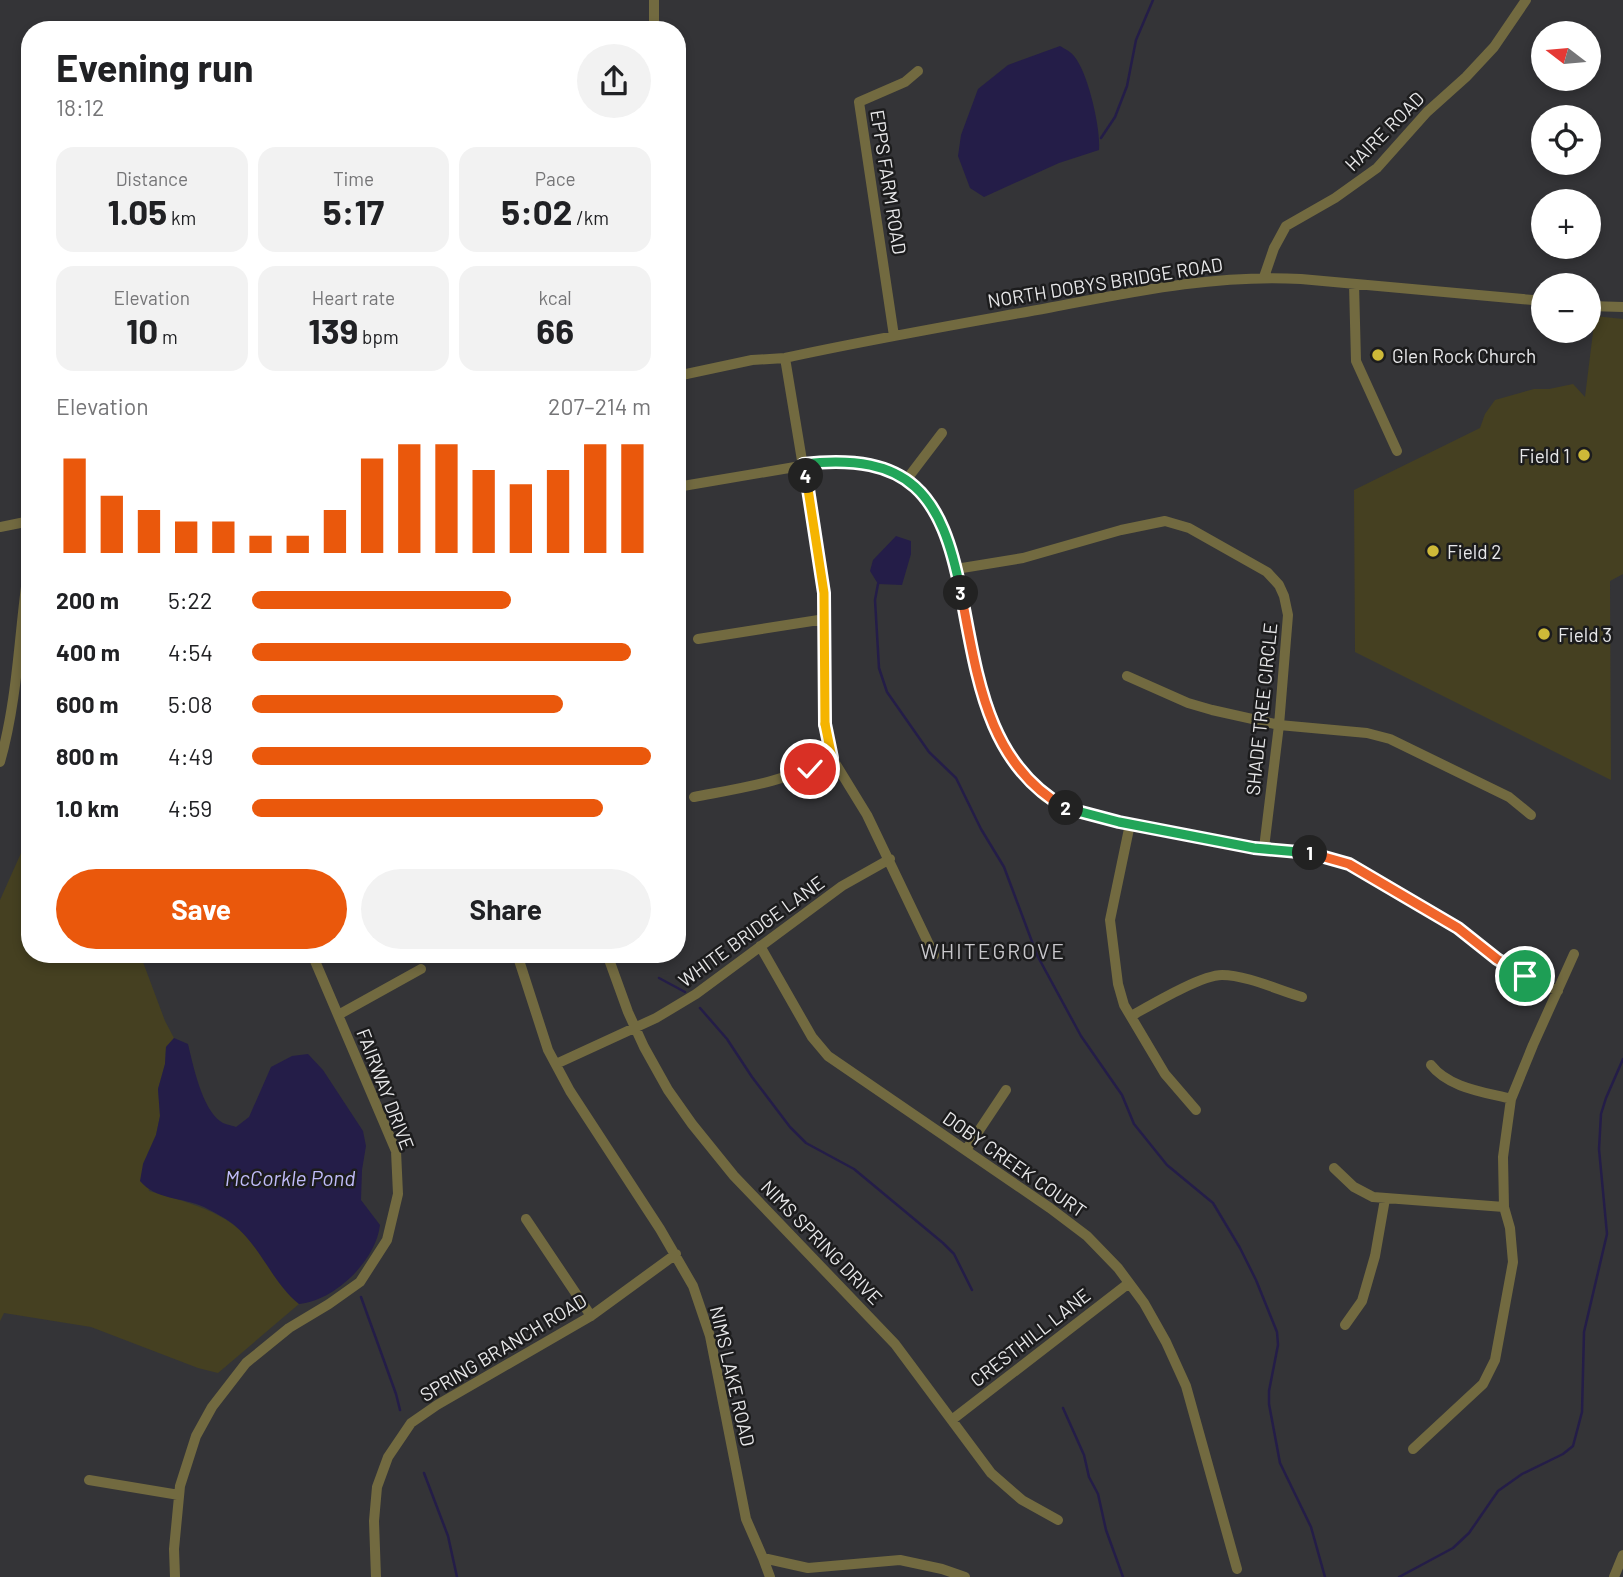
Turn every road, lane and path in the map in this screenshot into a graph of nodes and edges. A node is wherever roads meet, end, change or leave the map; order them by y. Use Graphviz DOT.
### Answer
graph roads {
  1 [pos="654,0"];
  2 [pos="1526,0"];
  3 [pos="654,21"];
  4 [pos="918,71"];
  5 [pos="1264,277"];
  6 [pos="1354,284"];
  7 [pos="1531,300"];
  8 [pos="1601,306"];
  9 [pos="1623,307"];
  10 [pos="894,336"];
  11 [pos="785,358"];
  12 [pos="686,374"];
  13 [pos="942,433"];
  14 [pos="1397,451"];
  15 [pos="803,464"];
  16 [pos="908,479"];
  17 [pos="686,485"];
  18 [pos="21,523"];
  19 [pos="0,527"];
  20 [pos="956,569"];
  21 [pos="21,614"];
  22 [pos="825,619"];
  23 [pos="698,639"];
  24 [pos="1127,676"];
  25 [pos="1279,724"];
  26 [pos="832,758"];
  27 [pos="0,762"];
  28 [pos="694,796"];
  29 [pos="1531,815"];
  30 [pos="1130,824"];
  31 [pos="1264,848"];
  32 [pos="890,859"];
  33 [pos="760,946"];
  34 [pos="934,954"];
  35 [pos="1574,954"];
  36 [pos="316,963"];
  37 [pos="520,963"];
  38 [pos="610,963"];
  39 [pos="421,969"];
  40 [pos="1558,991"];
  41 [pos="1302,997"];
  42 [pos="338,1015"];
  43 [pos="1131,1016"];
  44 [pos="636,1026"];
  45 [pos="556,1064"];
  46 [pos="1431,1065"];
  47 [pos="1006,1090"];
  48 [pos="1511,1099"];
  49 [pos="1196,1110"];
  50 [pos="966,1150"];
  51 [pos="1334,1168"];
  52 [pos="1385,1199"];
  53 [pos="1504,1207"];
  54 [pos="526,1219"];
  55 [pos="676,1254"];
  56 [pos="1129,1283"];
  57 [pos="591,1316"];
  58 [pos="1345,1325"];
  59 [pos="953,1419"];
  60 [pos="1413,1449"];
  61 [pos="89,1480"];
  62 [pos="178,1495"];
  63 [pos="1058,1521"];
  64 [pos="1623,1555"];
  65 [pos="763,1558"];
  66 [pos="1237,1569"];
  67 [pos="175,1577"];
  68 [pos="376,1577"];
  69 [pos="771,1577"];
  70 [pos="965,1577"];
  71 [pos="1614,1577"];
  1 -- 3 [label="street"];
  2 -- 5 [label="street, HAIRE ROAD"];
  4 -- 10 [label="street, EPPS FARM ROAD"];
  5 -- 6 [label="street, NORTH DOBYS BRIDGE ROAD"];
  5 -- 10 [label="street, NORTH DOBYS BRIDGE ROAD"];
  6 -- 7 [label="street, NORTH DOBYS BRIDGE ROAD"];
  6 -- 14 [label="street"];
  8 -- 9 [label="street"];
  10 -- 11 [label="street, NORTH DOBYS BRIDGE ROAD"];
  11 -- 12 [label="street, NORTH DOBYS BRIDGE ROAD"];
  11 -- 15 [label="street"];
  13 -- 16 [label="street"];
  15 -- 16 [label="street"];
  15 -- 17 [label="street"];
  15 -- 22 [label="street"];
  16 -- 20 [label="street"];
  18 -- 19 [label="street"];
  20 -- 25 [label="street, SHADE TREE CIRCLE"];
  20 -- 30 [label="street"];
  21 -- 27 [label="street"];
  22 -- 23 [label="street"];
  22 -- 26 [label="street"];
  24 -- 25 [label="street"];
  25 -- 29 [label="street"];
  25 -- 31 [label="street, SHADE TREE CIRCLE"];
  26 -- 28 [label="street"];
  26 -- 32 [label="street"];
  30 -- 31 [label="street"];
  30 -- 43 [label="street"];
  31 -- 40 [label="street"];
  32 -- 33 [label="street, WHITE BRIDGE LANE"];
  32 -- 34 [label="street"];
  33 -- 44 [label="street, WHITE BRIDGE LANE"];
  33 -- 50 [label="street, DOBY CREEK COURT"];
  35 -- 40 [label="street"];
  36 -- 42 [label="street, FAIRWAY DRIVE"];
  37 -- 45 [label="street, NIMS LAKE ROAD"];
  38 -- 44 [label="street, NIMS SPRING DRIVE"];
  39 -- 42 [label="street"];
  40 -- 48 [label="street"];
  41 -- 43 [label="street"];
  42 -- 62 [label="street, FAIRWAY DRIVE"];
  43 -- 49 [label="street"];
  44 -- 45 [label="street, WHITE BRIDGE LANE"];
  44 -- 59 [label="street, NIMS SPRING DRIVE"];
  45 -- 55 [label="street, NIMS LAKE ROAD"];
  46 -- 48 [label="street"];
  47 -- 50 [label="street"];
  48 -- 53 [label="street"];
  50 -- 56 [label="street, DOBY CREEK COURT"];
  51 -- 52 [label="street"];
  52 -- 53 [label="street"];
  52 -- 58 [label="street"];
  53 -- 60 [label="street"];
  54 -- 57 [label="street"];
  55 -- 57 [label="street, SPRING BRANCH ROAD"];
  55 -- 65 [label="street, NIMS LAKE ROAD"];
  56 -- 59 [label="street, CRESTHILL LANE"];
  56 -- 66 [label="street, DOBY CREEK COURT"];
  57 -- 68 [label="street, SPRING BRANCH ROAD"];
  59 -- 63 [label="street, NIMS SPRING DRIVE"];
  61 -- 62 [label="street"];
  62 -- 67 [label="street, FAIRWAY DRIVE"];
  64 -- 71 [label="street"];
  65 -- 69 [label="street, NIMS LAKE ROAD"];
  65 -- 70 [label="street"];
}
